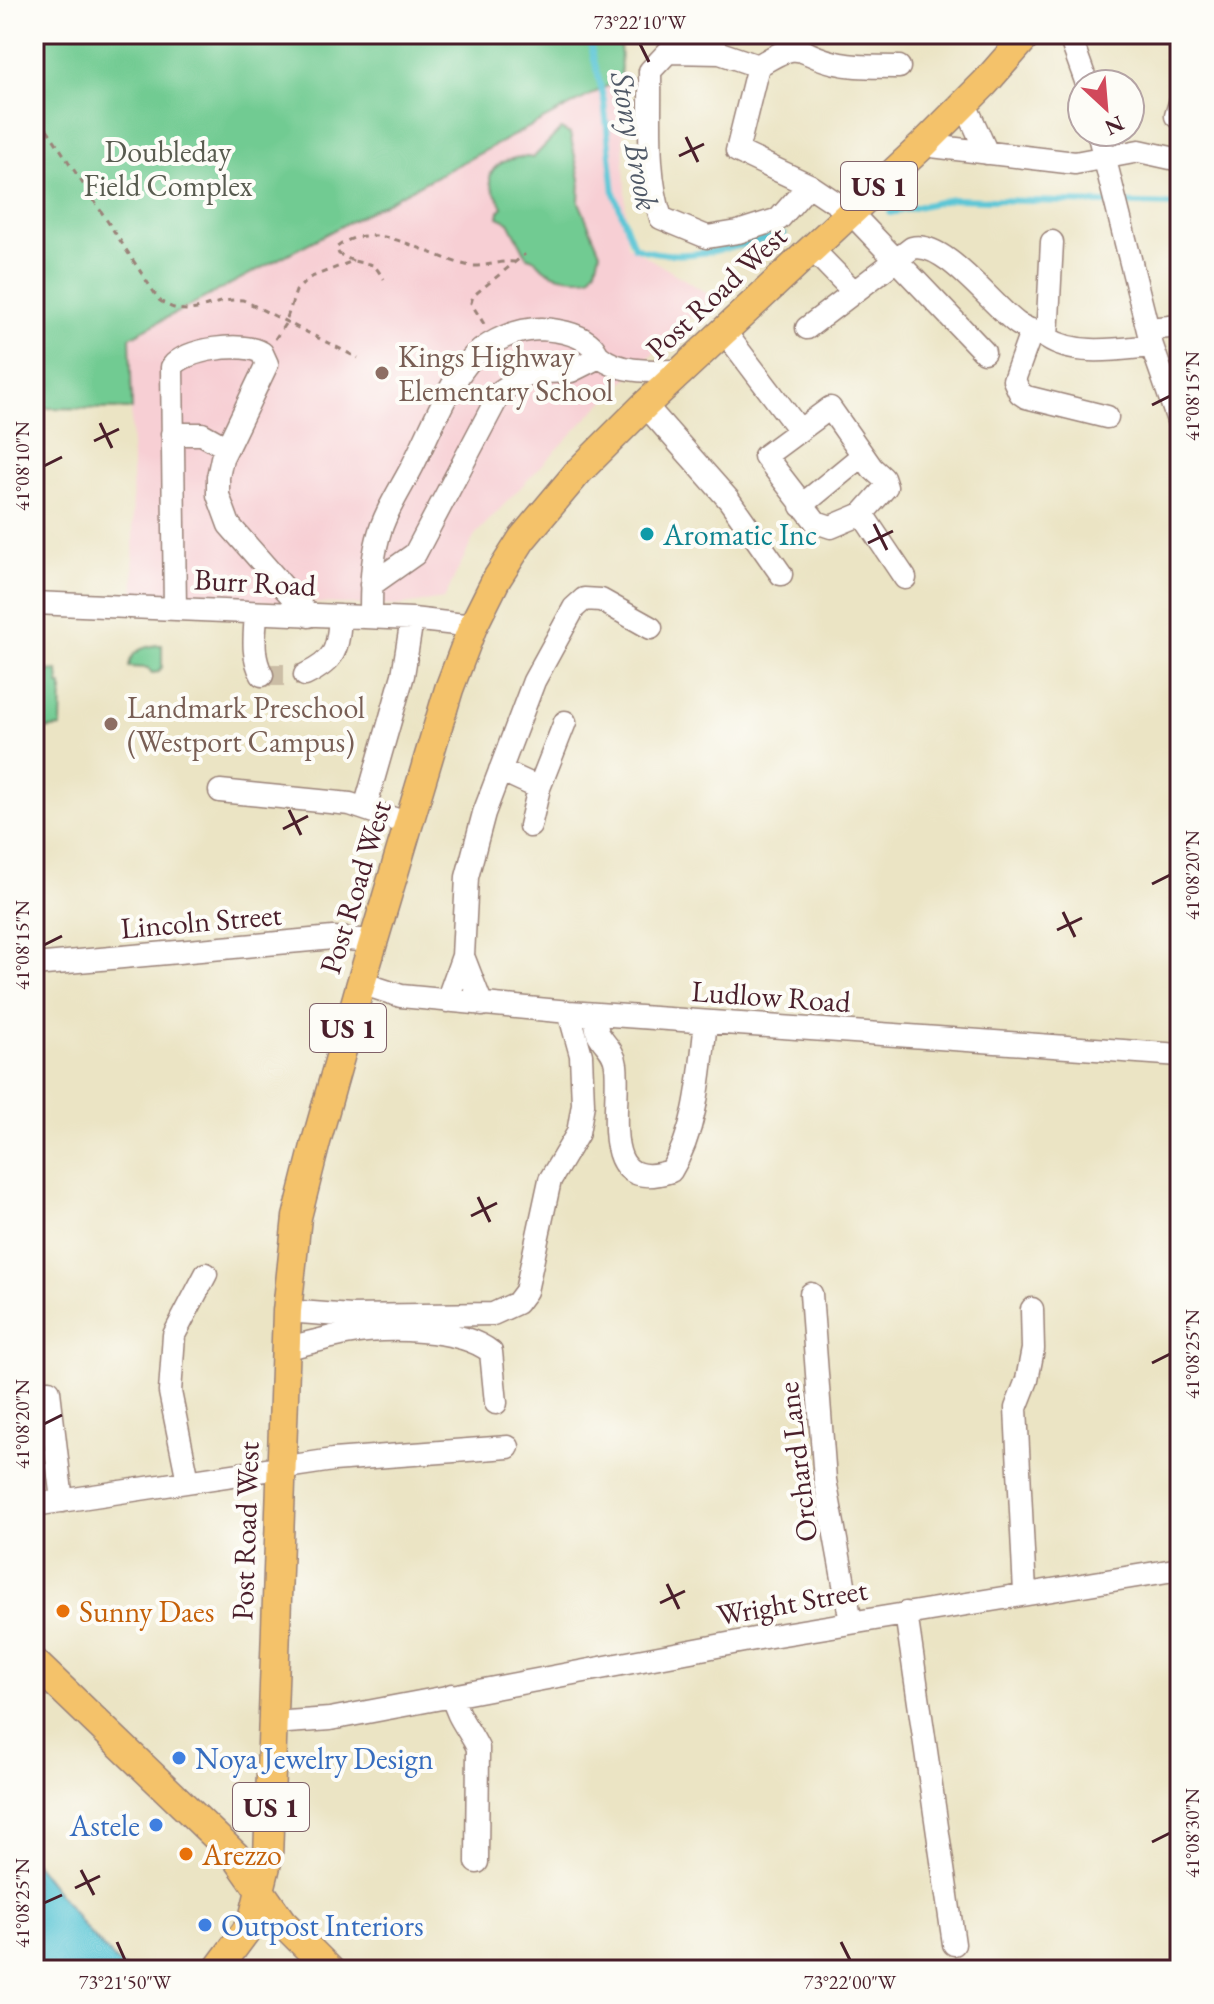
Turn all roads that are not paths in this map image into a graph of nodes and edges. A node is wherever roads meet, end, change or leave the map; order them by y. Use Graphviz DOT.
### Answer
graph roads {
  1 [pos="1028,34"];
  2 [pos="1069,34"];
  3 [pos="758,66"];
  4 [pos="899,67"];
  5 [pos="1081,68"];
  6 [pos="965,104"];
  7 [pos="923,145"];
  8 [pos="1102,148"];
  9 [pos="987,153"];
  10 [pos="1104,156"];
  11 [pos="1180,160"];
  12 [pos="809,185"];
  13 [pos="851,213"];
  14 [pos="1052,242"];
  15 [pos="812,249"];
  16 [pos="896,260"];
  17 [pos="854,292"];
  18 [pos="1180,326"];
  19 [pos="807,328"];
  20 [pos="724,331"];
  21 [pos="1040,334"];
  22 [pos="1150,338"];
  23 [pos="984,352"];
  24 [pos="599,357"];
  25 [pos="681,371"];
  26 [pos="645,405"];
  27 [pos="1107,417"];
  28 [pos="1180,426"];
  29 [pos="799,430"];
  30 [pos="172,434"];
  31 [pos="227,448"];
  32 [pos="863,455"];
  33 [pos="801,506"];
  34 [pos="862,514"];
  35 [pos="781,574"];
  36 [pos="905,578"];
  37 [pos="371,585"];
  38 [pos="34,603"];
  39 [pos="175,609"];
  40 [pos="256,613"];
  41 [pos="309,616"];
  42 [pos="340,616"];
  43 [pos="371,617"];
  44 [pos="412,619"];
  45 [pos="473,626"];
  46 [pos="651,628"];
  47 [pos="262,675"];
  48 [pos="305,675"];
  49 [pos="565,722"];
  50 [pos="500,770"];
  51 [pos="539,788"];
  52 [pos="220,791"];
  53 [pos="365,808"];
  54 [pos="409,824"];
  55 [pos="530,826"];
  56 [pos="374,941"];
  57 [pos="463,956"];
  58 [pos="34,965"];
  59 [pos="361,983"];
  60 [pos="447,1001"];
  61 [pos="482,1005"];
  62 [pos="569,1012"];
  63 [pos="595,1014"];
  64 [pos="706,1022"];
  65 [pos="1180,1055"];
  66 [pos="206,1274"];
  67 [pos="811,1294"];
  68 [pos="1032,1309"];
  69 [pos="287,1311"];
  70 [pos="285,1349"];
  71 [pos="49,1391"];
  72 [pos="496,1403"];
  73 [pos="508,1447"];
  74 [pos="282,1467"];
  75 [pos="188,1481"];
  76 [pos="62,1501"];
  77 [pos="34,1505"];
  78 [pos="1180,1569"];
  79 [pos="1025,1593"];
  80 [pos="906,1613"];
  81 [pos="851,1622"];
  82 [pos="34,1662"];
  83 [pos="452,1695"];
  84 [pos="273,1723"];
  85 [pos="477,1862"];
  86 [pos="261,1891"];
  87 [pos="954,1944"];
  88 [pos="217,1970"];
  89 [pos="330,1970"];
  1 -- 6 [label="main road, Post Road West / US 1"];
  2 -- 5 [label="street"];
  3 -- 4 [label="street"];
  3 -- 12 [label="street"];
  3 -- 12 [label="street"];
  6 -- 7 [label="main road, Post Road West / US 1"];
  6 -- 9 [label="street"];
  7 -- 9 [label="street"];
  7 -- 13 [label="main road, Post Road West / US 1"];
  8 -- 10 [label="street"];
  9 -- 10 [label="street"];
  10 -- 11 [label="street"];
  10 -- 22 [label="street"];
  12 -- 13 [label="street"];
  13 -- 15 [label="main road, Post Road West / US 1"];
  13 -- 16 [label="street"];
  14 -- 21 [label="street"];
  15 -- 17 [label="street"];
  15 -- 20 [label="main road, Post Road West / US 1"];
  16 -- 17 [label="street"];
  16 -- 21 [label="street"];
  16 -- 23 [label="street"];
  17 -- 19 [label="street"];
  18 -- 22 [label="street"];
  20 -- 25 [label="main road, Post Road West / US 1"];
  20 -- 29 [label="street"];
  21 -- 22 [label="street"];
  21 -- 27 [label="street"];
  22 -- 28 [label="street"];
  24 -- 25 [label="street"];
  24 -- 37 [label="street"];
  24 -- 37 [label="street"];
  25 -- 26 [label="main road, Post Road West / US 1"];
  26 -- 35 [label="street"];
  26 -- 45 [label="main road, Post Road West / US 1"];
  29 -- 32 [label="street"];
  29 -- 33 [label="street"];
  30 -- 31 [label="street"];
  30 -- 31 [label="street"];
  30 -- 39 [label="street"];
  31 -- 41 [label="street"];
  32 -- 33 [label="street"];
  32 -- 34 [label="street"];
  33 -- 34 [label="street"];
  34 -- 36 [label="street"];
  37 -- 43 [label="street"];
  38 -- 39 [label="street, Burr Road"];
  39 -- 40 [label="street, Burr Road"];
  40 -- 41 [label="street, Burr Road"];
  40 -- 47 [label="street"];
  41 -- 42 [label="street, Burr Road"];
  42 -- 43 [label="street, Burr Road"];
  42 -- 48 [label="street"];
  43 -- 44 [label="street, Burr Road"];
  44 -- 45 [label="street, Burr Road"];
  44 -- 53 [label="street"];
  45 -- 54 [label="main road, Post Road West / US 1"];
  46 -- 50 [label="street"];
  49 -- 51 [label="street"];
  50 -- 51 [label="street"];
  50 -- 57 [label="street"];
  51 -- 55 [label="street"];
  52 -- 53 [label="street"];
  53 -- 54 [label="street"];
  54 -- 56 [label="main road, Post Road West / US 1"];
  56 -- 58 [label="street, Lincoln Street"];
  56 -- 59 [label="main road, Post Road West / US 1"];
  57 -- 60 [label="street"];
  57 -- 61 [label="street"];
  59 -- 60 [label="street, Ludlow Road"];
  59 -- 69 [label="main road, Post Road West / US 1"];
  60 -- 61 [label="street, Ludlow Road"];
  61 -- 62 [label="street, Ludlow Road"];
  62 -- 63 [label="street, Ludlow Road"];
  62 -- 69 [label="street"];
  63 -- 64 [label="street, Ludlow Road"];
  63 -- 64 [label="street"];
  64 -- 65 [label="street, Ludlow Road"];
  66 -- 75 [label="street"];
  67 -- 81 [label="street, Orchard Lane"];
  68 -- 79 [label="street"];
  69 -- 70 [label="main road, Post Road West / US 1"];
  70 -- 72 [label="street"];
  70 -- 74 [label="main road, Post Road West / US 1"];
  71 -- 76 [label="street"];
  73 -- 74 [label="street"];
  74 -- 75 [label="street"];
  74 -- 84 [label="main road, Post Road West / US 1"];
  75 -- 76 [label="street"];
  76 -- 77 [label="street"];
  78 -- 79 [label="street, Wright Street"];
  79 -- 80 [label="street, Wright Street"];
  80 -- 81 [label="street, Wright Street"];
  80 -- 87 [label="street"];
  81 -- 83 [label="street, Wright Street"];
  82 -- 86 [label="main road"];
  83 -- 84 [label="street, Wright Street"];
  83 -- 85 [label="street"];
  84 -- 86 [label="main road, Post Road West / US 1"];
  86 -- 88 [label="main road, Post Road West / US 1"];
  86 -- 89 [label="main road"];
}
